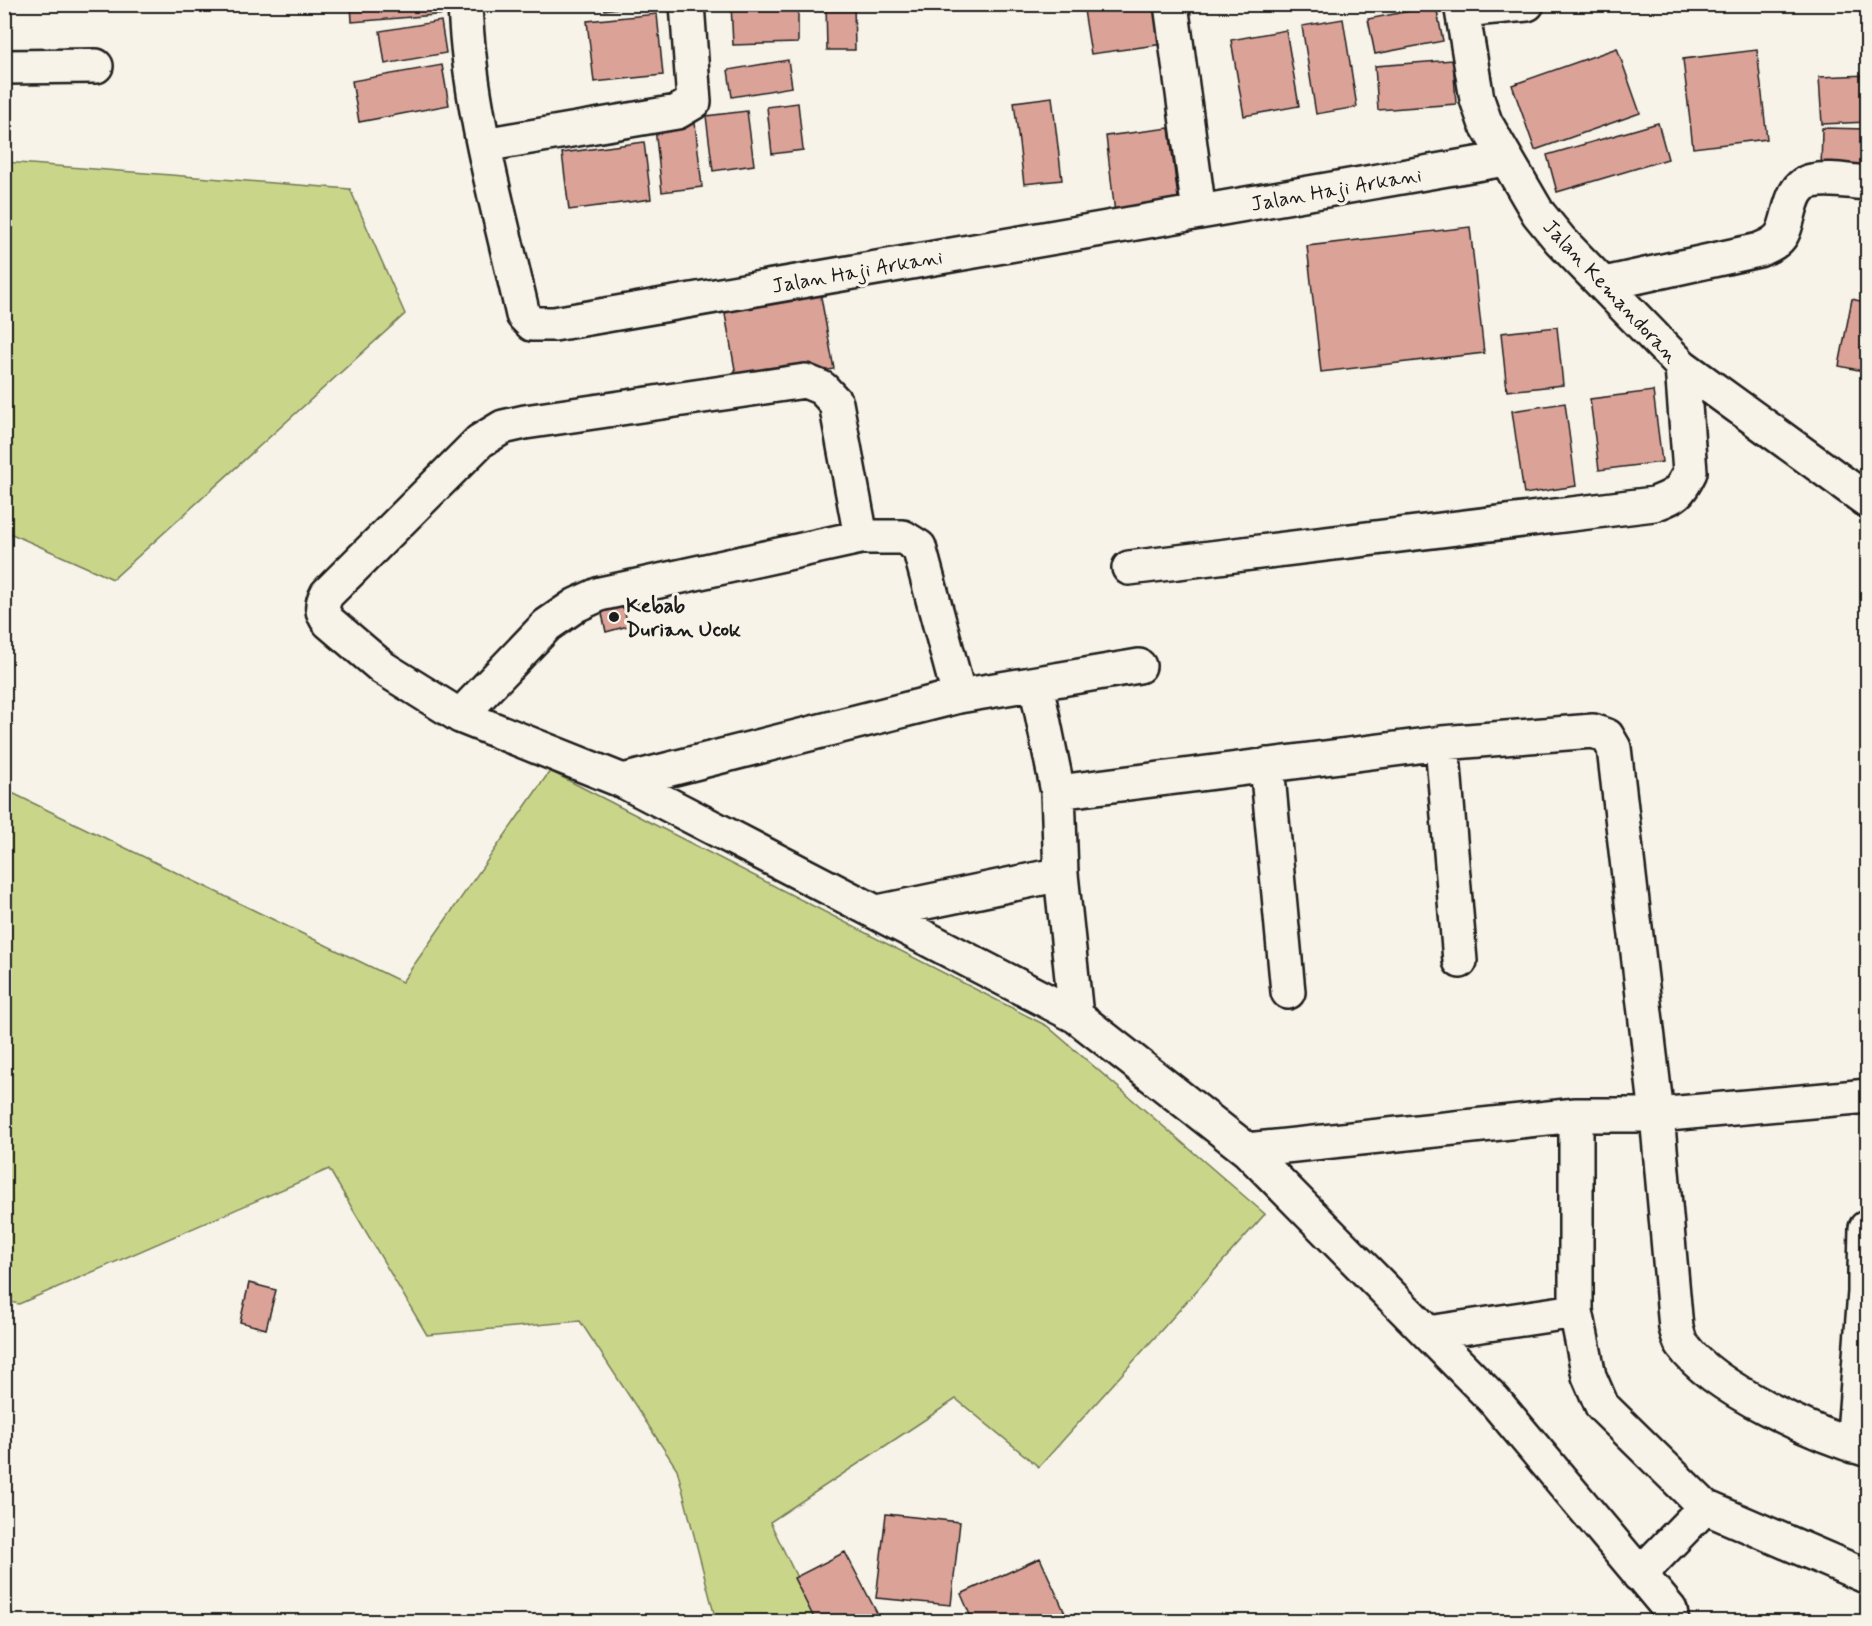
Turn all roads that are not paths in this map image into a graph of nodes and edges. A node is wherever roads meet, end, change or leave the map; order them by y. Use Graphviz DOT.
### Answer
graph roads {
  1 [pos="465,4"];
  2 [pos="687,4"];
  3 [pos="1170,4"];
  4 [pos="1527,4"];
  5 [pos="1462,7"];
  6 [pos="96,66"];
  7 [pos="4,67"];
  8 [pos="484,145"];
  9 [pos="1505,159"];
  10 [pos="1868,183"];
  11 [pos="1199,212"];
  12 [pos="1604,284"];
  13 [pos="1682,366"];
  14 [pos="1868,501"];
  15 [pos="861,537"];
  16 [pos="1129,568"];
  17 [pos="1139,666"];
  18 [pos="1036,684"];
  19 [pos="959,696"];
  20 [pos="460,716"];
  21 [pos="1442,743"];
  22 [pos="1267,765"];
  23 [pos="623,781"];
  24 [pos="1058,792"];
  25 [pos="1061,874"];
  26 [pos="878,912"];
  27 [pos="1460,961"];
  28 [pos="1287,992"];
  29 [pos="1076,1016"];
  30 [pos="1868,1096"];
  31 [pos="1657,1114"];
  32 [pos="1576,1115"];
  33 [pos="1247,1150"];
  34 [pos="1866,1228"];
  35 [pos="1866,1271"];
  36 [pos="1576,1311"];
  37 [pos="1428,1334"];
  38 [pos="1860,1448"];
  39 [pos="1705,1507"];
  40 [pos="1639,1575"];
  41 [pos="1868,1577"];
  42 [pos="1672,1622"];
  1 -- 8 [label="street, Jalan Haji Arkani"];
  2 -- 8 [label="street"];
  3 -- 11 [label="street"];
  4 -- 5 [label="street"];
  5 -- 9 [label="street, Jalan Kemandoran"];
  6 -- 7 [label="street"];
  8 -- 11 [label="street, Jalan Haji Arkani"];
  9 -- 11 [label="street, Jalan Haji Arkani"];
  9 -- 12 [label="street, Jalan Kemandoran"];
  10 -- 12 [label="street"];
  12 -- 13 [label="street, Jalan Kemandoran"];
  13 -- 14 [label="street, Jalan Kemandoran"];
  13 -- 16 [label="street"];
  15 -- 19 [label="street"];
  15 -- 20 [label="street"];
  15 -- 20 [label="street"];
  17 -- 18 [label="street"];
  18 -- 19 [label="street"];
  18 -- 24 [label="street"];
  19 -- 23 [label="street"];
  20 -- 23 [label="street"];
  21 -- 22 [label="street"];
  21 -- 27 [label="street"];
  21 -- 31 [label="street"];
  22 -- 24 [label="street"];
  22 -- 28 [label="street"];
  23 -- 26 [label="street"];
  24 -- 25 [label="street"];
  25 -- 26 [label="street"];
  25 -- 29 [label="street"];
  26 -- 29 [label="street"];
  29 -- 33 [label="street"];
  30 -- 31 [label="street"];
  31 -- 32 [label="street"];
  31 -- 38 [label="street"];
  32 -- 33 [label="street"];
  32 -- 36 [label="street"];
  33 -- 37 [label="street"];
  34 -- 35 [label="street"];
  35 -- 38 [label="street"];
  36 -- 37 [label="street"];
  36 -- 39 [label="street"];
  37 -- 40 [label="street"];
  39 -- 40 [label="street"];
  39 -- 41 [label="street"];
  40 -- 42 [label="street"];
}
